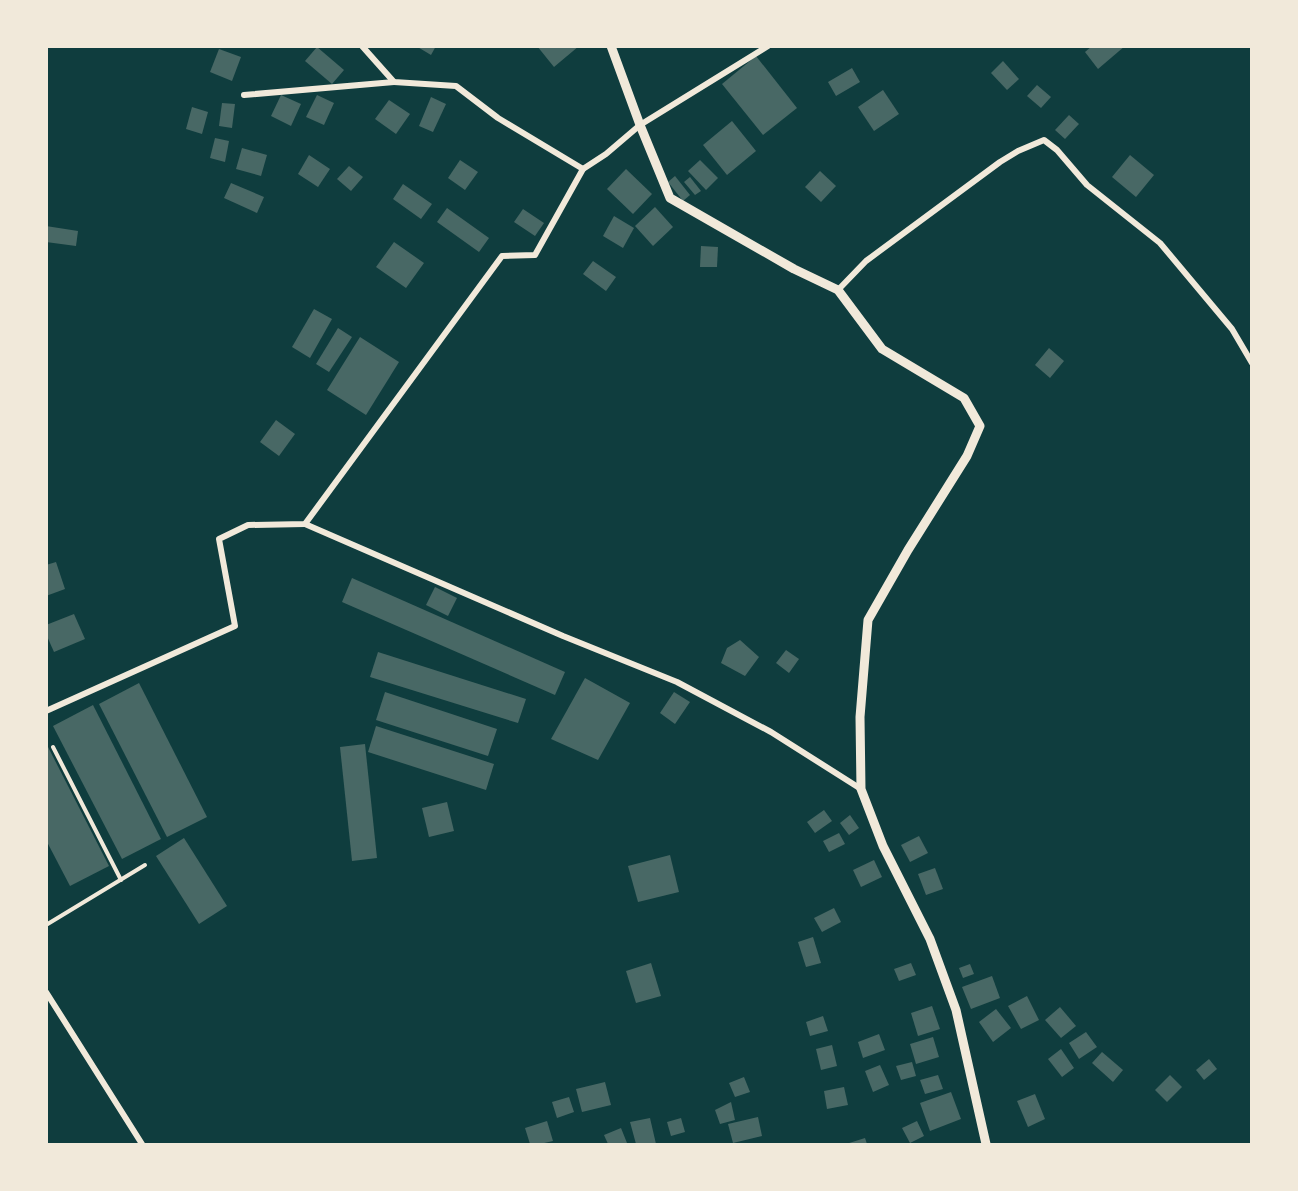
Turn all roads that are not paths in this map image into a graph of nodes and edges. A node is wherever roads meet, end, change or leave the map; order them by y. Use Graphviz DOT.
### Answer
graph roads {
  1 [pos="362,46"];
  2 [pos="611,46"];
  3 [pos="768,46"];
  4 [pos="394,82"];
  5 [pos="244,95"];
  6 [pos="640,125"];
  7 [pos="583,169"];
  8 [pos="838,290"];
  9 [pos="1251,363"];
  10 [pos="305,524"];
  11 [pos="46,711"];
  12 [pos="53,747"];
  13 [pos="861,789"];
  14 [pos="145,865"];
  15 [pos="121,880"];
  16 [pos="46,925"];
  17 [pos="46,992"];
  18 [pos="142,1144"];
  19 [pos="986,1144"];
  1 -- 4 [label="street"];
  2 -- 6 [label="street"];
  3 -- 6 [label="street"];
  4 -- 5 [label="street"];
  4 -- 7 [label="street"];
  6 -- 7 [label="street"];
  6 -- 8 [label="street"];
  7 -- 10 [label="street"];
  8 -- 9 [label="street"];
  8 -- 13 [label="street"];
  10 -- 11 [label="street"];
  10 -- 13 [label="street"];
  12 -- 15 [label="lane"];
  13 -- 19 [label="street"];
  14 -- 15 [label="lane"];
  15 -- 16 [label="lane"];
  17 -- 18 [label="street"];
}
